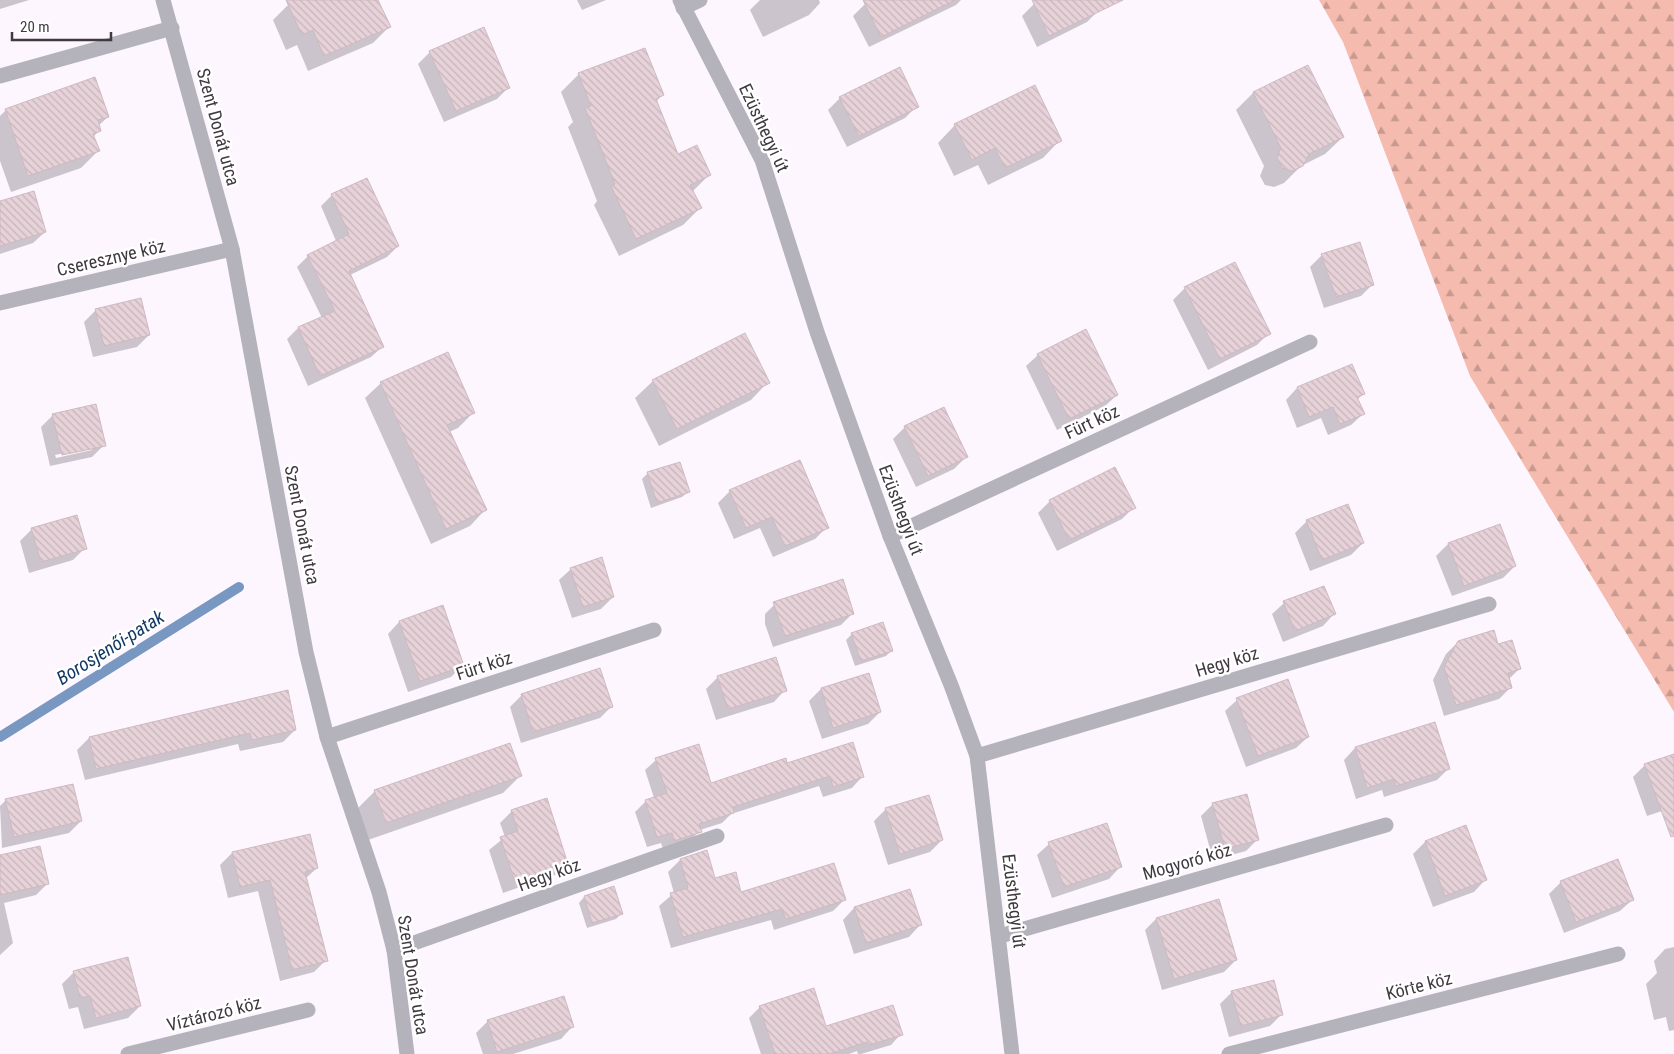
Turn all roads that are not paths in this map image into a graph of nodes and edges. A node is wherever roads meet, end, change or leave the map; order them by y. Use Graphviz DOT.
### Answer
graph roads {
  1 [pos="163,0"];
  2 [pos="700,0"];
  3 [pos="681,4"];
  4 [pos="172,28"];
  5 [pos="0,76"];
  6 [pos="232,249"];
  7 [pos="0,303"];
  8 [pos="1310,342"];
  9 [pos="890,536"];
  10 [pos="1489,604"];
  11 [pos="654,630"];
  12 [pos="327,737"];
  13 [pos="977,756"];
  14 [pos="1386,824"];
  15 [pos="717,836"];
  16 [pos="1000,936"];
  17 [pos="394,950"];
  18 [pos="1618,954"];
  19 [pos="308,1010"];
  20 [pos="128,1054"];
  21 [pos="407,1054"];
  22 [pos="1012,1054"];
  23 [pos="1229,1054"];
  1 -- 4 [label="street, Szent Donát utca"];
  2 -- 3 [label="street"];
  3 -- 9 [label="street, Ezüsthegyi út"];
  4 -- 5 [label="street"];
  4 -- 6 [label="street, Szent Donát utca"];
  6 -- 7 [label="street, Cseresznye köz"];
  6 -- 12 [label="street, Szent Donát utca"];
  8 -- 9 [label="street, Fürt köz"];
  9 -- 13 [label="street, Ezüsthegyi út"];
  10 -- 13 [label="street, Hegy köz"];
  11 -- 12 [label="street, Fürt köz"];
  12 -- 17 [label="street, Szent Donát utca"];
  13 -- 16 [label="street, Ezüsthegyi út"];
  14 -- 16 [label="street, Mogyoró köz"];
  15 -- 17 [label="street, Hegy köz"];
  16 -- 22 [label="street, Ezüsthegyi út"];
  17 -- 21 [label="street, Szent Donát utca"];
  18 -- 23 [label="street, Körte köz"];
  19 -- 20 [label="street, Víztározó köz"];
}
